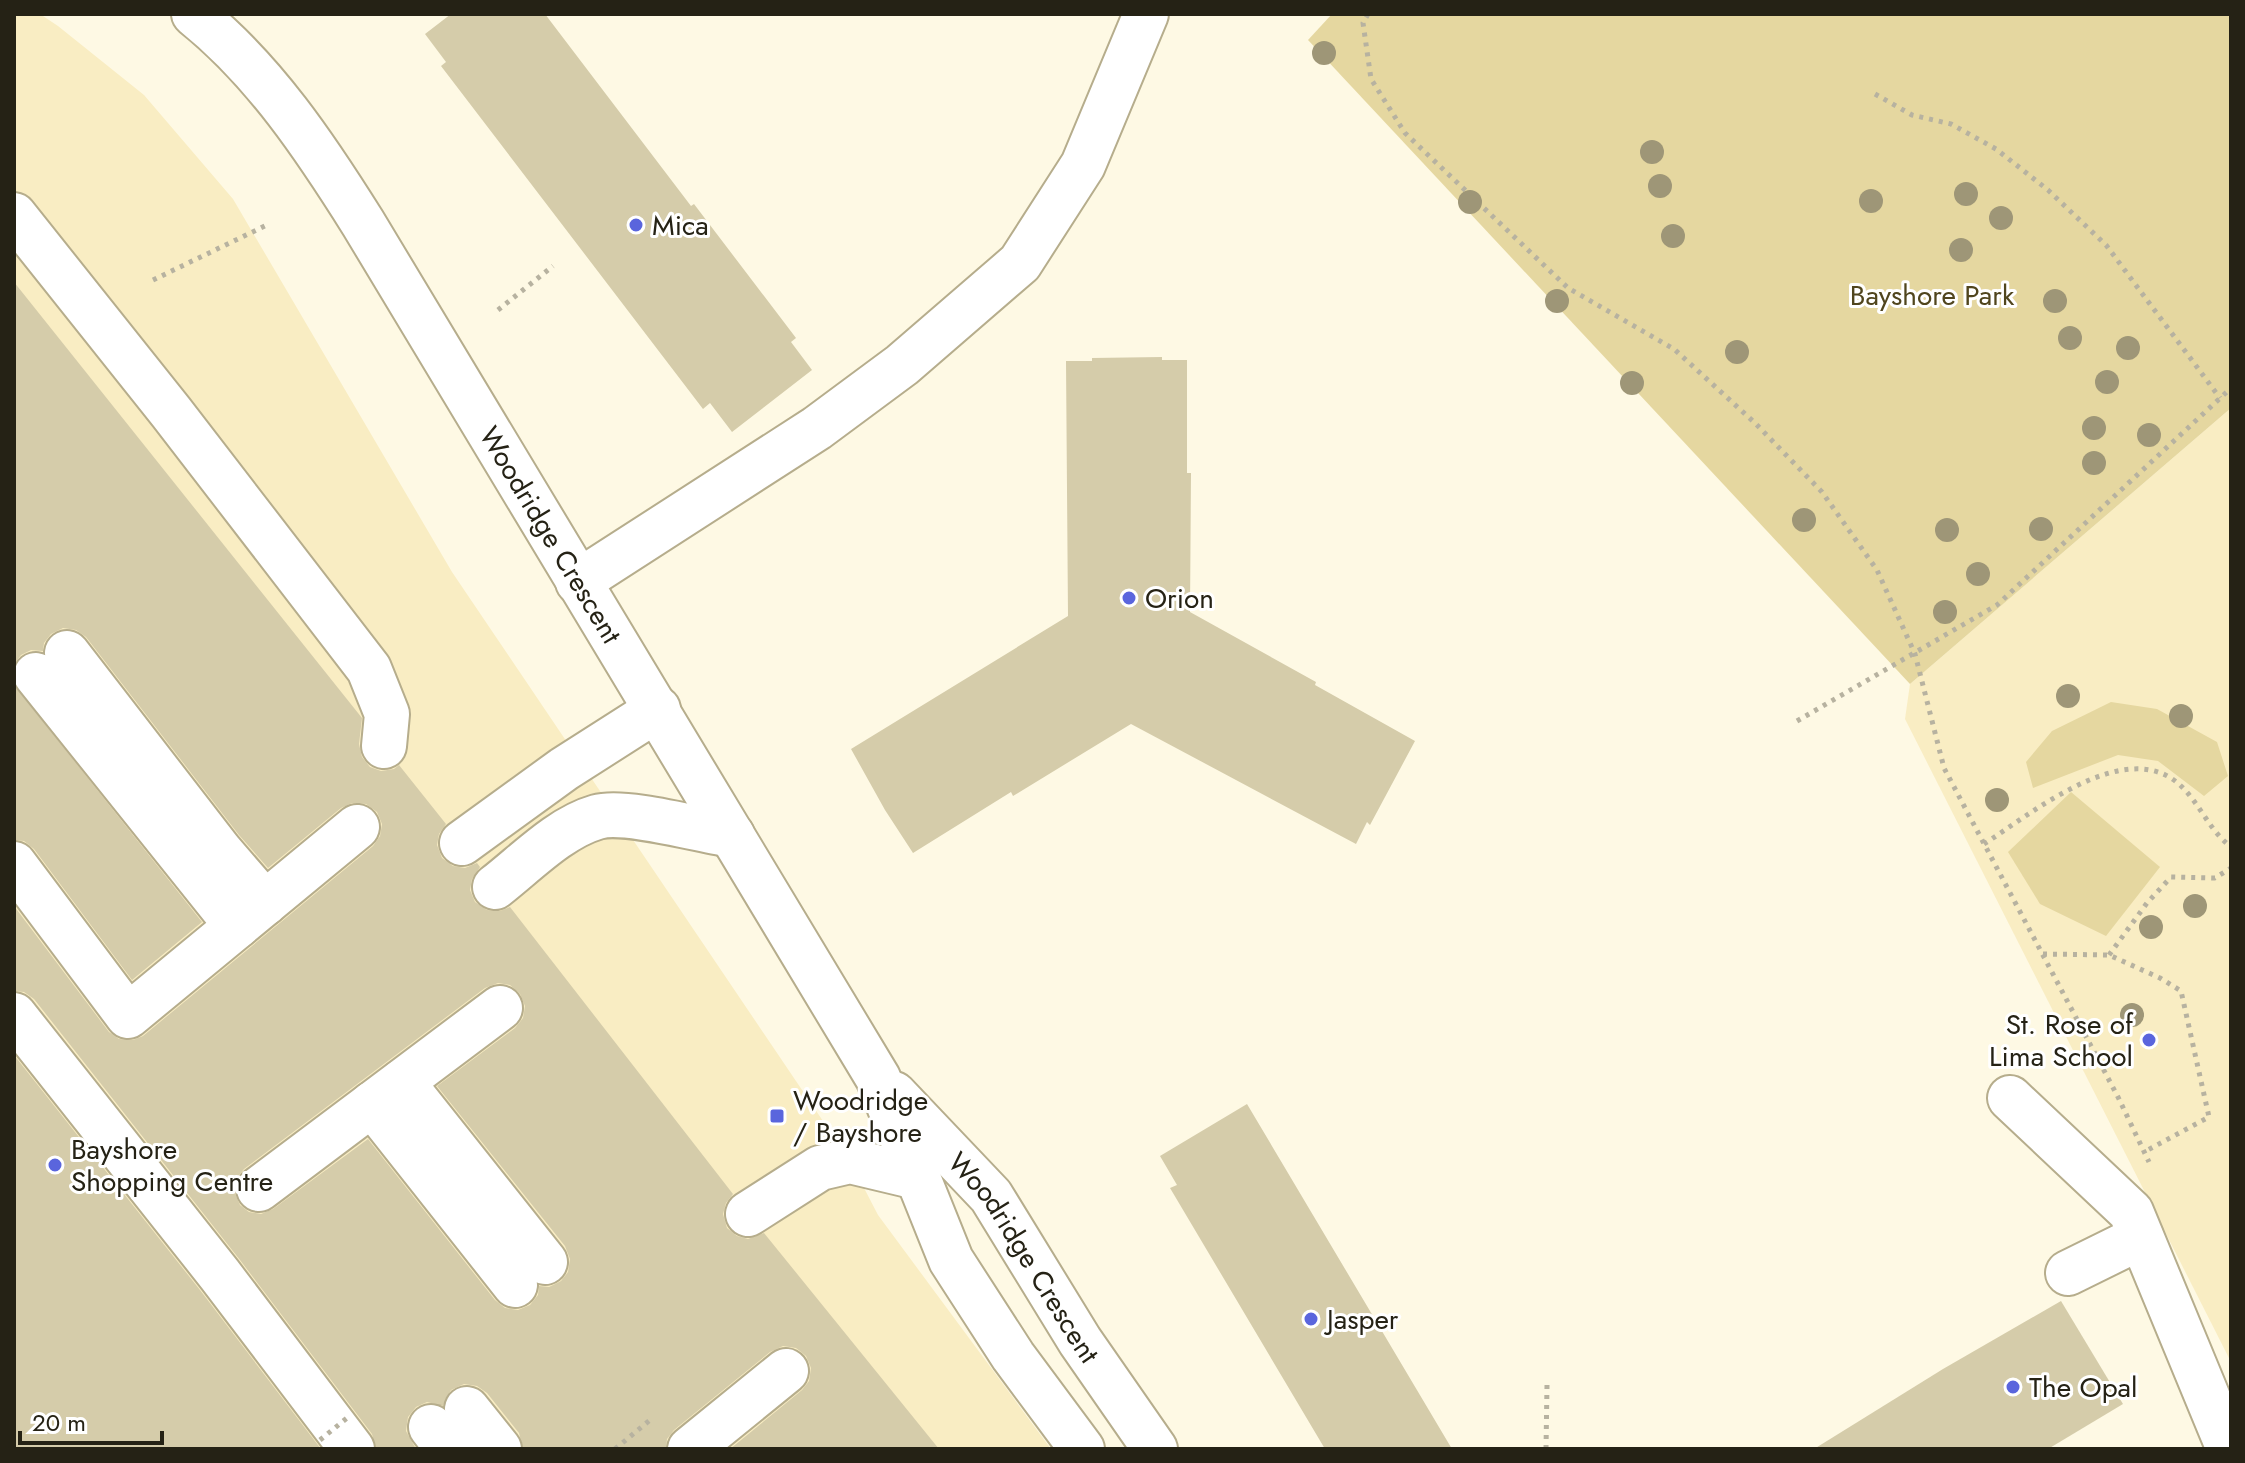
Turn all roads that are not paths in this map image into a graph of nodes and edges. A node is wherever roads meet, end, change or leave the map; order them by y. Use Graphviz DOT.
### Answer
graph roads {
  1 [pos="194,14"];
  2 [pos="1146,14"];
  3 [pos="14,215"];
  4 [pos="578,582"];
  5 [pos="52,664"];
  6 [pos="658,709"];
  7 [pos="384,746"];
  8 [pos="357,827"];
  9 [pos="732,835"];
  10 [pos="462,843"];
  11 [pos="14,864"];
  12 [pos="495,887"];
  13 [pos="251,915"];
  14 [pos="500,1008"];
  15 [pos="14,1015"];
  16 [pos="878,1078"];
  17 [pos="387,1093"];
  18 [pos="2010,1098"];
  19 [pos="917,1177"];
  20 [pos="259,1189"];
  21 [pos="748,1214"];
  22 [pos="2141,1237"];
  23 [pos="530,1273"];
  24 [pos="2068,1273"];
  25 [pos="786,1371"];
  26 [pos="448,1428"];
  27 [pos="339,1436"];
  28 [pos="499,1449"];
  29 [pos="690,1449"];
  30 [pos="1082,1449"];
  31 [pos="1155,1449"];
  32 [pos="2229,1449"];
  1 -- 4 [label="street, Woodridge Crescent"];
  2 -- 4 [label="street"];
  3 -- 7 [label="street"];
  4 -- 6 [label="street, Woodridge Crescent"];
  5 -- 13 [label="street"];
  6 -- 9 [label="street, Woodridge Crescent"];
  6 -- 10 [label="street"];
  8 -- 13 [label="street"];
  9 -- 12 [label="street"];
  9 -- 16 [label="street, Woodridge Crescent"];
  11 -- 13 [label="street"];
  14 -- 17 [label="street"];
  15 -- 27 [label="street"];
  16 -- 19 [label="street, Woodridge Crescent"];
  16 -- 31 [label="street, Woodridge Crescent"];
  17 -- 20 [label="street"];
  17 -- 23 [label="street"];
  18 -- 22 [label="street"];
  19 -- 21 [label="street"];
  19 -- 30 [label="street, Woodridge Crescent"];
  22 -- 24 [label="street"];
  22 -- 32 [label="street"];
  25 -- 29 [label="street"];
  26 -- 28 [label="street"];
}
